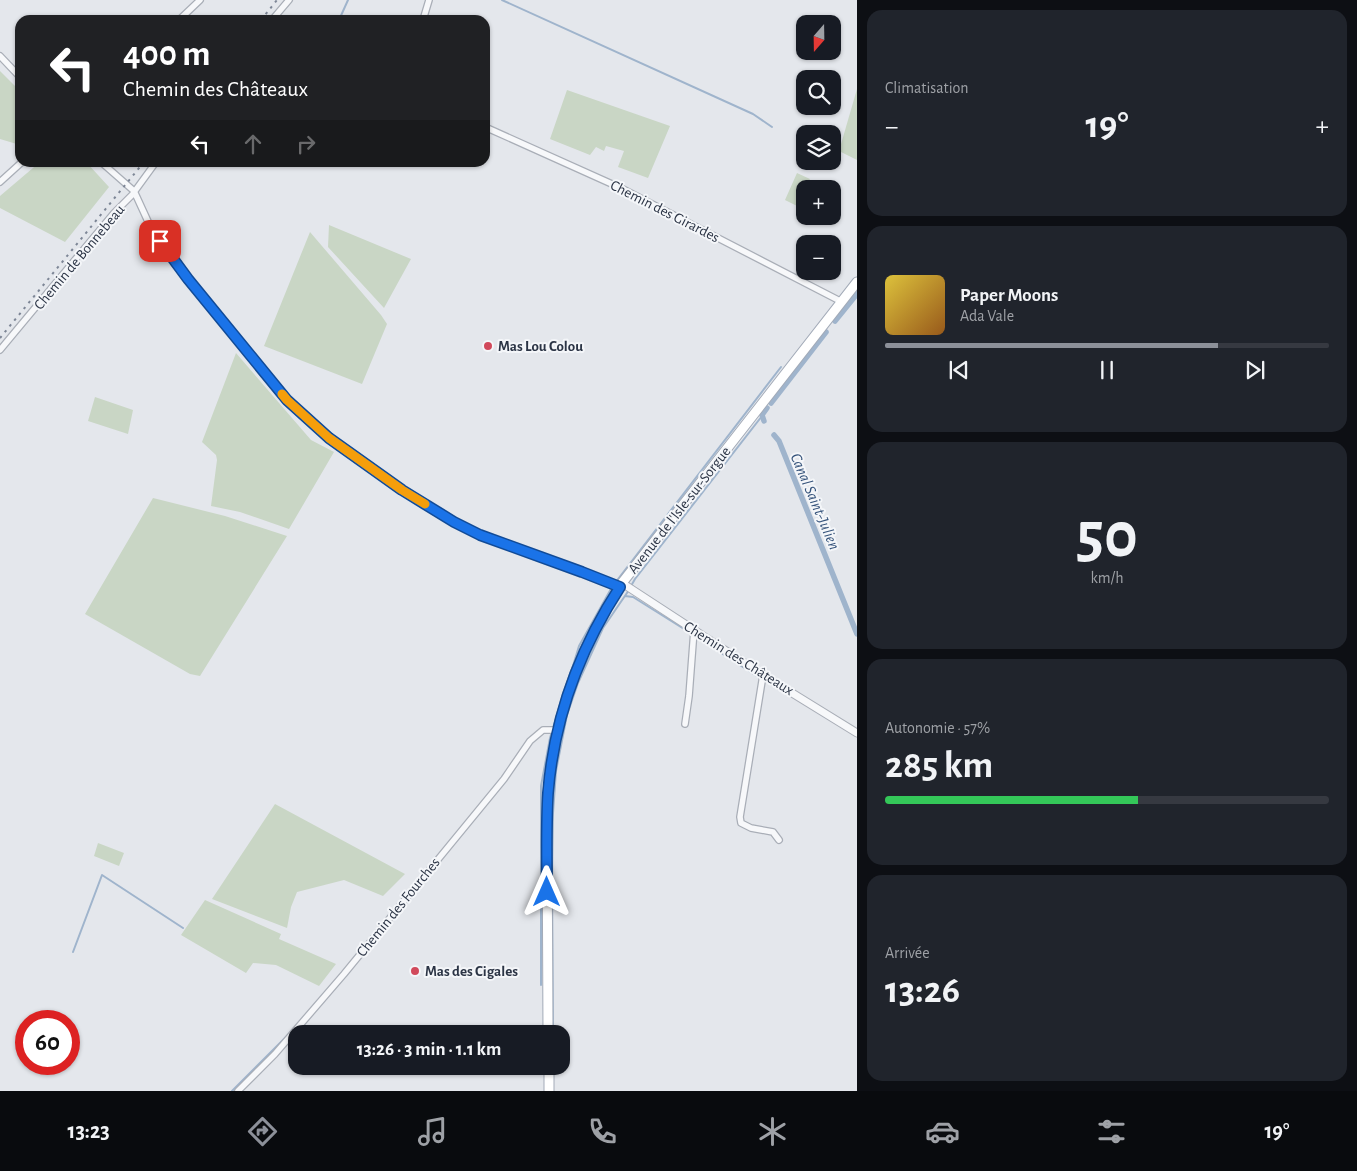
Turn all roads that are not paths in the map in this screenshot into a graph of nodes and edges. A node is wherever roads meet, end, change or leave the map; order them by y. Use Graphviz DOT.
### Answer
graph roads {
  1 [pos="200,0"];
  2 [pos="289,0"];
  3 [pos="429,0"];
  4 [pos="184,15"];
  5 [pos="276,15"];
  6 [pos="425,15"];
  7 [pos="0,56"];
  8 [pos="15,72"];
  9 [pos="490,129"];
  10 [pos="16,167"];
  11 [pos="106,167"];
  12 [pos="152,167"];
  13 [pos="0,182"];
  14 [pos="134,191"];
  15 [pos="857,282"];
  16 [pos="842,302"];
  17 [pos="0,350"];
  18 [pos="621,585"];
  19 [pos="694,630"];
  20 [pos="763,675"];
  21 [pos="684,724"];
  22 [pos="558,730"];
  23 [pos="857,732"];
  24 [pos="779,840"];
  25 [pos="548,1025"];
  26 [pos="549,1075"];
  27 [pos="238,1091"];
  28 [pos="549,1091"];
  1 -- 4 [label="street"];
  2 -- 5 [label="street"];
  3 -- 6 [label="street"];
  7 -- 8 [label="street"];
  9 -- 16 [label="street, Chemin des Girardes"];
  10 -- 13 [label="street"];
  11 -- 14 [label="street, Chemin des Châteaux"];
  12 -- 14 [label="street, Chemin de Bonnebeau"];
  14 -- 17 [label="street, Chemin de Bonnebeau"];
  14 -- 18 [label="street, Chemin des Châteaux"];
  15 -- 16 [label="main road, Avenue de l'Isle-sur-Sorgue"];
  16 -- 18 [label="main road, Avenue de l'Isle-sur-Sorgue"];
  18 -- 19 [label="street, Chemin des Châteaux"];
  18 -- 22 [label="main road, Avenue de l'Isle-sur-Sorgue"];
  19 -- 20 [label="street, Chemin des Châteaux"];
  19 -- 21 [label="street"];
  20 -- 23 [label="street, Chemin des Châteaux"];
  20 -- 24 [label="street"];
  22 -- 25 [label="main road, Avenue de l'Isle-sur-Sorgue"];
  22 -- 27 [label="street, Chemin des Fourches"];
  26 -- 28 [label="main road"];
}
